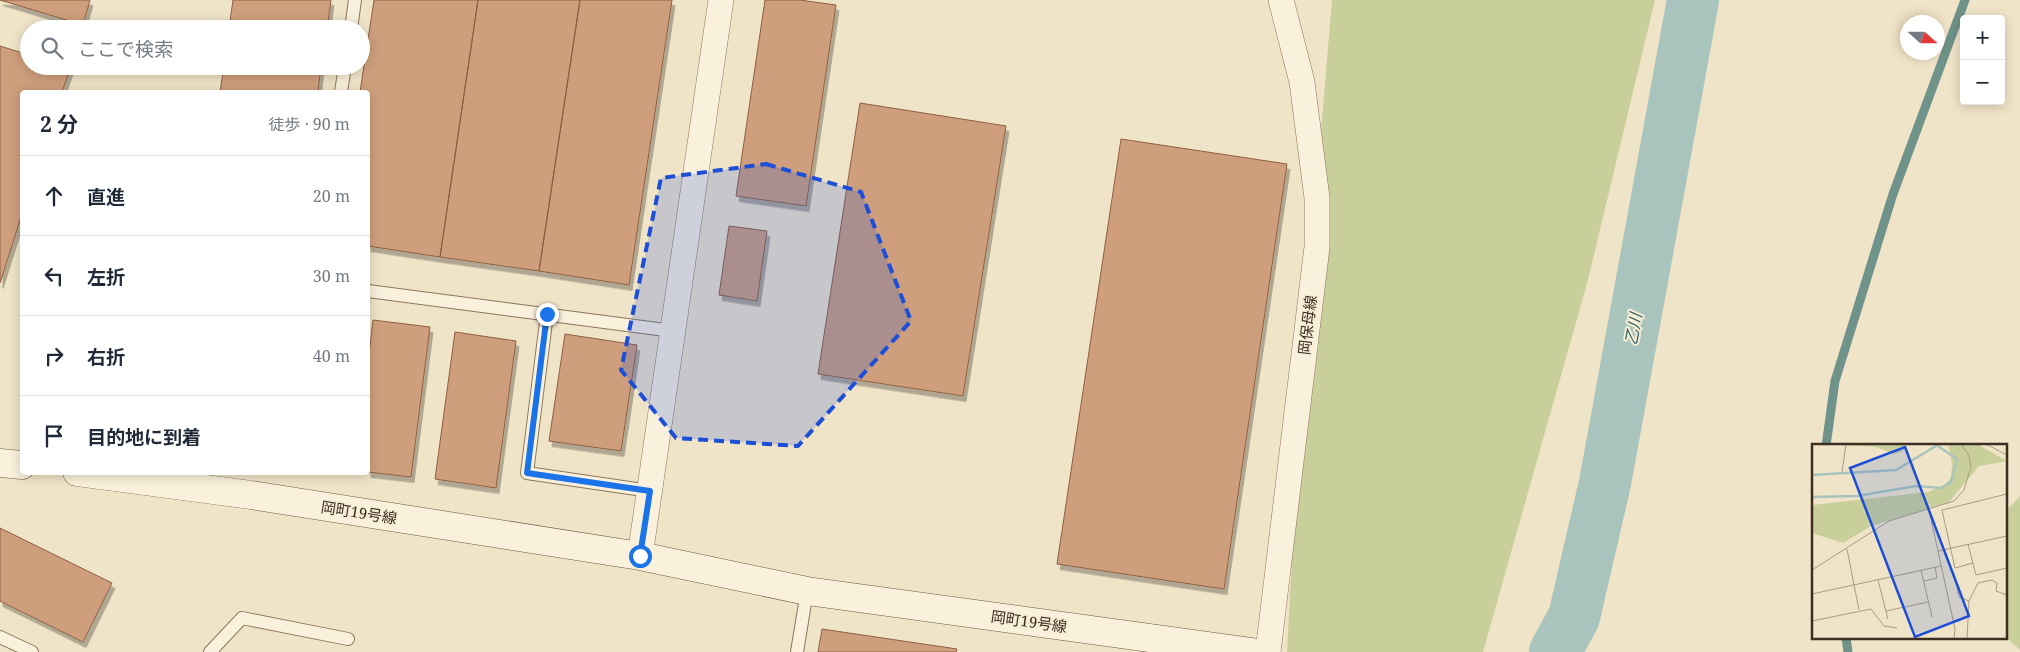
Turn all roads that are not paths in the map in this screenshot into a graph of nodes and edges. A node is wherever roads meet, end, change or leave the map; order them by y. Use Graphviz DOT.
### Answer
graph roads {
  1 [pos="355,0"];
  2 [pos="721,0"];
  3 [pos="1281,0"];
  4 [pos="352,20"];
  5 [pos="344,75"];
  6 [pos="341,90"];
  7 [pos="370,291"];
  8 [pos="547,314"];
  9 [pos="673,331"];
  10 [pos="0,462"];
  11 [pos="20,466"];
  12 [pos="100,475"];
  13 [pos="650,491"];
  14 [pos="640,556"];
  15 [pos="807,591"];
  16 [pos="0,638"];
  17 [pos="348,639"];
  18 [pos="32,652"];
  19 [pos="210,652"];
  20 [pos="797,652"];
  21 [pos="1252,652"];
  22 [pos="1268,652"];
  1 -- 4 [label="lane"];
  2 -- 9 [label="street"];
  3 -- 22 [label="street, 岡保母線"];
  5 -- 6 [label="lane"];
  7 -- 8 [label="lane"];
  8 -- 9 [label="lane"];
  8 -- 13 [label="lane"];
  9 -- 13 [label="street"];
  10 -- 11 [label="street"];
  12 -- 14 [label="street, 岡町19号線"];
  13 -- 14 [label="street"];
  14 -- 15 [label="street, 岡町19号線"];
  15 -- 20 [label="lane"];
  15 -- 21 [label="street, 岡町19号線"];
  16 -- 18 [label="lane"];
  17 -- 19 [label="lane"];
}
